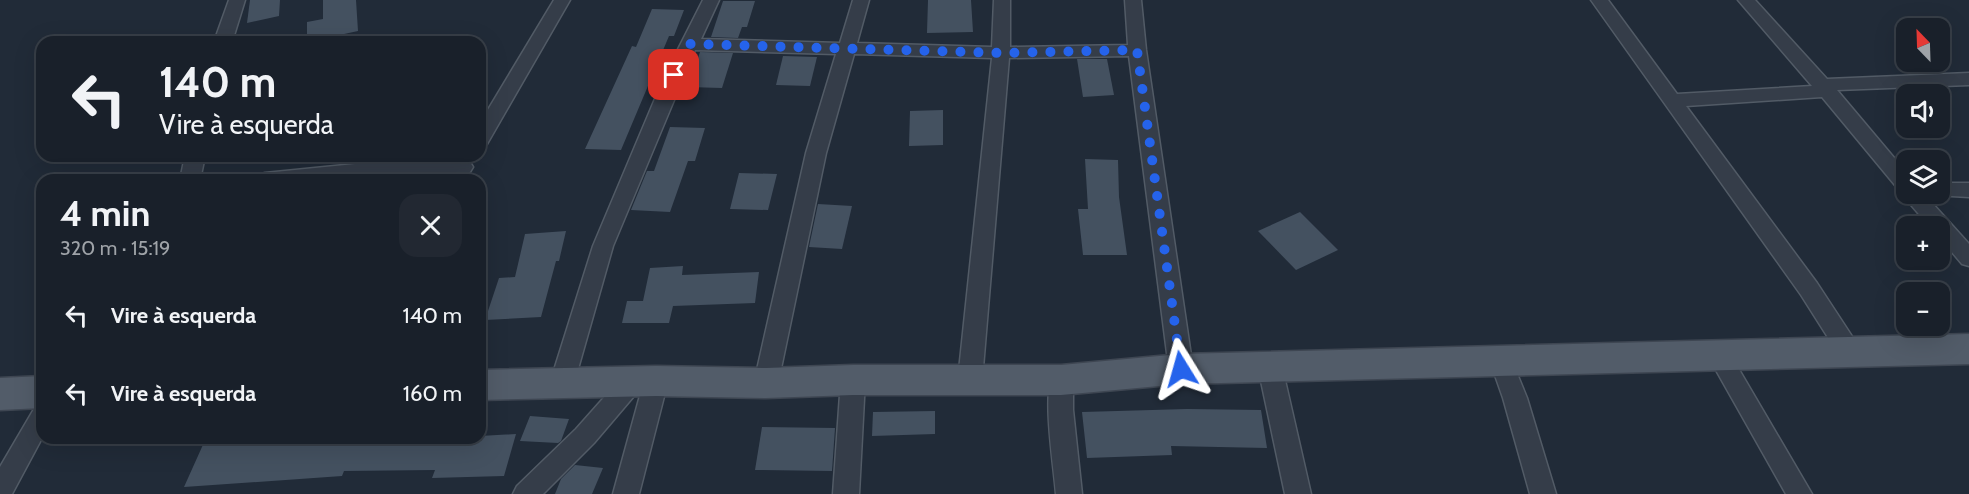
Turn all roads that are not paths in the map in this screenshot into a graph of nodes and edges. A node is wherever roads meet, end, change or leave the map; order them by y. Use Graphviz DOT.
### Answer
graph roads {
  1 [pos="237,0"];
  2 [pos="562,0"];
  3 [pos="711,0"];
  4 [pos="861,0"];
  5 [pos="1002,0"];
  6 [pos="1133,0"];
  7 [pos="1599,0"];
  8 [pos="1746,0"];
  9 [pos="226,36"];
  10 [pos="689,44"];
  11 [pos="847,48"];
  12 [pos="1137,50"];
  13 [pos="1001,53"];
  14 [pos="1969,79"];
  15 [pos="1824,88"];
  16 [pos="1674,102"];
  17 [pos="486,129"];
  18 [pos="463,168"];
  19 [pos="1896,173"];
  20 [pos="325,174"];
  21 [pos="1950,190"];
  22 [pos="1969,190"];
  23 [pos="1922,204"];
  24 [pos="1969,258"];
  25 [pos="1969,349"];
  26 [pos="1849,351"];
  27 [pos="1719,356"];
  28 [pos="1501,361"];
  29 [pos="1270,367"];
  30 [pos="1181,369"];
  31 [pos="853,380"];
  32 [pos="970,380"];
  33 [pos="1061,380"];
  34 [pos="644,382"];
  35 [pos="562,383"];
  36 [pos="766,383"];
  37 [pos="486,385"];
  38 [pos="36,392"];
  39 [pos="0,393"];
  40 [pos="36,427"];
  41 [pos="0,491"];
  42 [pos="526,494"];
  43 [pos="626,494"];
  44 [pos="846,494"];
  45 [pos="1069,494"];
  46 [pos="1298,494"];
  47 [pos="1543,494"];
  48 [pos="1799,494"];
  1 -- 9 [label="street"];
  2 -- 17 [label="street"];
  3 -- 10 [label="street"];
  4 -- 11 [label="street"];
  5 -- 13 [label="street"];
  6 -- 12 [label="street"];
  7 -- 16 [label="street"];
  8 -- 15 [label="street"];
  10 -- 11 [label="street"];
  10 -- 35 [label="street"];
  11 -- 13 [label="street"];
  11 -- 36 [label="street"];
  12 -- 13 [label="street"];
  12 -- 30 [label="street"];
  13 -- 32 [label="street"];
  14 -- 15 [label="street"];
  15 -- 16 [label="street"];
  15 -- 19 [label="street"];
  16 -- 26 [label="street"];
  18 -- 20 [label="street"];
  21 -- 22 [label="street"];
  23 -- 24 [label="street"];
  25 -- 26 [label="main road"];
  26 -- 27 [label="main road"];
  27 -- 28 [label="main road"];
  27 -- 48 [label="street"];
  28 -- 29 [label="main road"];
  28 -- 47 [label="street"];
  29 -- 30 [label="main road"];
  29 -- 46 [label="street"];
  30 -- 33 [label="main road"];
  31 -- 32 [label="main road"];
  31 -- 36 [label="main road"];
  31 -- 44 [label="street"];
  32 -- 33 [label="main road"];
  33 -- 45 [label="street"];
  34 -- 35 [label="main road"];
  34 -- 36 [label="main road"];
  34 -- 42 [label="street"];
  34 -- 43 [label="street"];
  35 -- 37 [label="main road"];
  38 -- 39 [label="main road"];
  40 -- 41 [label="street"];
}
